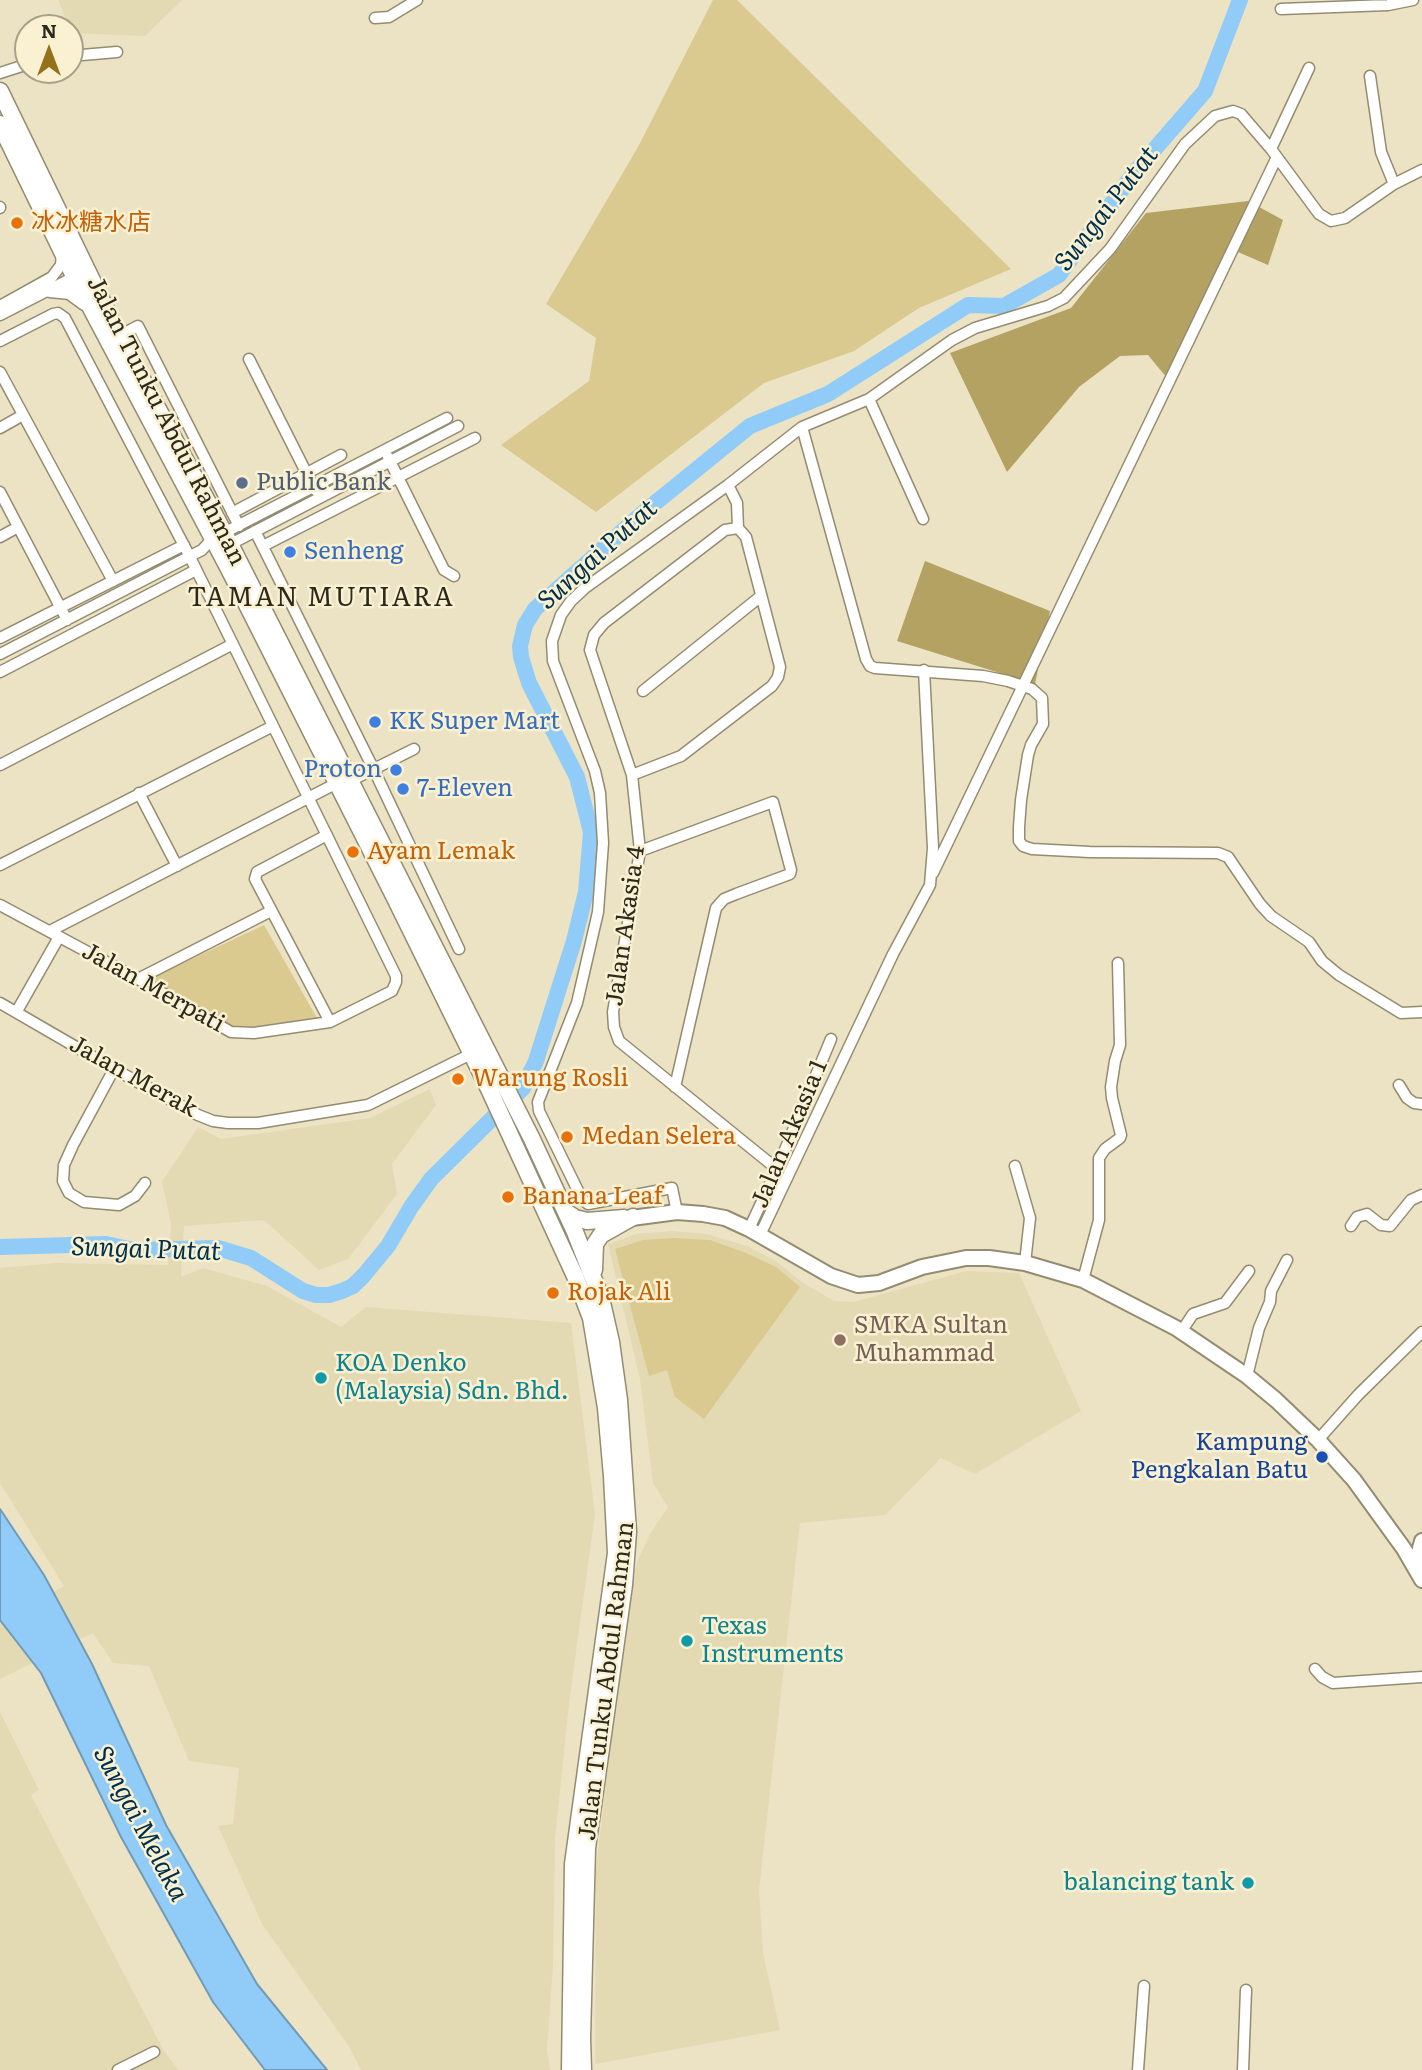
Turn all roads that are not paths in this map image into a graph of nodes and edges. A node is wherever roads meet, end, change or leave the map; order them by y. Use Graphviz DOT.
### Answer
graph roads {
  1 [pos="417,0"];
  2 [pos="1413,0"];
  3 [pos="1343,3"];
  4 [pos="1281,9"];
  5 [pos="375,18"];
  6 [pos="117,52"];
  7 [pos="84,55"];
  8 [pos="1310,68"];
  9 [pos="1370,76"];
  10 [pos="0,91"];
  11 [pos="0,124"];
  12 [pos="1274,153"];
  13 [pos="1422,170"];
  14 [pos="1394,184"];
  15 [pos="61,248"];
  16 [pos="81,273"];
  17 [pos="50,289"];
  18 [pos="0,306"];
  19 [pos="92,309"];
  20 [pos="0,315"];
  21 [pos="119,336"];
  22 [pos="0,341"];
  23 [pos="249,359"];
  24 [pos="0,372"];
  25 [pos="869,399"];
  26 [pos="23,415"];
  27 [pos="447,418"];
  28 [pos="458,426"];
  29 [pos="802,427"];
  30 [pos="0,428"];
  31 [pos="475,438"];
  32 [pos="384,450"];
  33 [pos="341,455"];
  34 [pos="390,461"];
  35 [pos="307,473"];
  36 [pos="398,477"];
  37 [pos="728,485"];
  38 [pos="314,487"];
  39 [pos="0,492"];
  40 [pos="319,498"];
  41 [pos="232,513"];
  42 [pos="923,519"];
  43 [pos="239,526"];
  44 [pos="18,527"];
  45 [pos="738,528"];
  46 [pos="255,531"];
  47 [pos="0,537"];
  48 [pos="217,543"];
  49 [pos="184,545"];
  50 [pos="263,546"];
  51 [pos="190,556"];
  52 [pos="196,569"];
  53 [pos="454,576"];
  54 [pos="113,581"];
  55 [pos="761,596"];
  56 [pos="60,608"];
  57 [pos="67,620"];
  58 [pos="0,638"];
  59 [pos="233,644"];
  60 [pos="12,648"];
  61 [pos="0,654"];
  62 [pos="19,662"];
  63 [pos="924,670"];
  64 [pos="0,672"];
  65 [pos="1023,685"];
  66 [pos="643,691"];
  67 [pos="273,726"];
  68 [pos="415,750"];
  69 [pos="0,765"];
  70 [pos="374,770"];
  71 [pos="632,775"];
  72 [pos="344,782"];
  73 [pos="139,793"];
  74 [pos="308,797"];
  75 [pos="327,835"];
  76 [pos="640,850"];
  77 [pos="0,865"];
  78 [pos="177,866"];
  79 [pos="933,873"];
  80 [pos="0,905"];
  81 [pos="271,911"];
  82 [pos="54,934"];
  83 [pos="459,949"];
  84 [pos="1118,963"];
  85 [pos="138,979"];
  86 [pos="0,1003"];
  87 [pos="17,1011"];
  88 [pos="1422,1012"];
  89 [pos="330,1022"];
  90 [pos="831,1039"];
  91 [pos="471,1054"];
  92 [pos="114,1069"];
  93 [pos="1399,1085"];
  94 [pos="496,1086"];
  95 [pos="675,1087"];
  96 [pos="1422,1104"];
  97 [pos="510,1116"];
  98 [pos="549,1132"];
  99 [pos="531,1138"];
  100 [pos="516,1146"];
  101 [pos="1015,1166"];
  102 [pos="777,1169"];
  103 [pos="145,1183"];
  104 [pos="1422,1195"];
  105 [pos="566,1212"];
  106 [pos="677,1212"];
  107 [pos="633,1217"];
  108 [pos="1351,1226"];
  109 [pos="575,1232"];
  110 [pos="754,1232"];
  111 [pos="1287,1260"];
  112 [pos="1025,1263"];
  113 [pos="1249,1271"];
  114 [pos="1083,1280"];
  115 [pos="601,1297"];
  116 [pos="593,1327"];
  117 [pos="1181,1332"];
  118 [pos="1422,1332"];
  119 [pos="1247,1376"];
  120 [pos="1318,1440"];
  121 [pos="1422,1535"];
  122 [pos="1422,1541"];
  123 [pos="1404,1549"];
  124 [pos="1422,1578"];
  125 [pos="1315,1669"];
  126 [pos="1422,1677"];
  127 [pos="1143,1986"];
  128 [pos="1246,1990"];
  129 [pos="154,2052"];
  130 [pos="118,2070"];
  131 [pos="570,2070"];
  132 [pos="583,2070"];
  133 [pos="1138,2070"];
  134 [pos="1243,2070"];
  1 -- 5 [label="street"];
  2 -- 3 [label="street"];
  3 -- 4 [label="street"];
  6 -- 7 [label="street"];
  8 -- 12 [label="street"];
  9 -- 14 [label="street"];
  10 -- 16 [label="main road, Jalan Tunku Abdul Rahman"];
  11 -- 15 [label="main road, Jalan Tunku Abdul Rahman"];
  12 -- 14 [label="street"];
  12 -- 25 [label="street"];
  12 -- 65 [label="street"];
  13 -- 14 [label="street"];
  15 -- 16 [label="main road, Jalan Tunku Abdul Rahman"];
  15 -- 18 [label="street"];
  16 -- 17 [label="street"];
  16 -- 19 [label="main road, Jalan Tunku Abdul Rahman"];
  16 -- 21 [label="main road, Jalan Tunku Abdul Rahman"];
  17 -- 19 [label="main road"];
  17 -- 20 [label="street"];
  19 -- 48 [label="main road, Jalan Tunku Abdul Rahman"];
  21 -- 41 [label="street"];
  21 -- 48 [label="main road, Jalan Tunku Abdul Rahman"];
  22 -- 49 [label="street"];
  23 -- 35 [label="street"];
  24 -- 26 [label="street"];
  25 -- 29 [label="street"];
  25 -- 42 [label="street"];
  26 -- 30 [label="street"];
  26 -- 54 [label="street"];
  27 -- 32 [label="street"];
  28 -- 34 [label="street"];
  29 -- 37 [label="street"];
  29 -- 63 [label="street"];
  31 -- 36 [label="street"];
  32 -- 34 [label="street"];
  32 -- 38 [label="street"];
  33 -- 35 [label="street"];
  34 -- 36 [label="street"];
  34 -- 40 [label="street"];
  35 -- 38 [label="street"];
  35 -- 41 [label="street"];
  36 -- 50 [label="street"];
  36 -- 53 [label="street"];
  37 -- 45 [label="street"];
  37 -- 98 [label="street"];
  38 -- 40 [label="street"];
  38 -- 43 [label="street"];
  39 -- 44 [label="street"];
  40 -- 46 [label="street"];
  41 -- 43 [label="street"];
  43 -- 48 [label="street"];
  44 -- 47 [label="street"];
  44 -- 56 [label="street"];
  45 -- 55 [label="street"];
  45 -- 71 [label="street, Jalan Akasia 4"];
  46 -- 48 [label="street"];
  46 -- 50 [label="street"];
  48 -- 51 [label="street"];
  48 -- 72 [label="main road, Jalan Tunku Abdul Rahman"];
  49 -- 51 [label="street"];
  49 -- 54 [label="street"];
  50 -- 70 [label="street"];
  51 -- 52 [label="street"];
  51 -- 57 [label="street"];
  52 -- 59 [label="street"];
  52 -- 62 [label="street"];
  54 -- 56 [label="street"];
  55 -- 66 [label="street"];
  55 -- 71 [label="street"];
  56 -- 57 [label="street"];
  56 -- 58 [label="street"];
  57 -- 60 [label="street"];
  59 -- 67 [label="street"];
  59 -- 69 [label="street"];
  60 -- 61 [label="street"];
  60 -- 62 [label="street"];
  62 -- 64 [label="street"];
  63 -- 65 [label="street"];
  63 -- 79 [label="street"];
  65 -- 79 [label="street"];
  65 -- 88 [label="street"];
  67 -- 73 [label="street"];
  67 -- 74 [label="street"];
  68 -- 70 [label="street"];
  70 -- 72 [label="street"];
  70 -- 83 [label="street"];
  71 -- 76 [label="street, Jalan Akasia 4"];
  72 -- 74 [label="street"];
  72 -- 91 [label="main road, Jalan Tunku Abdul Rahman"];
  72 -- 94 [label="main road, Jalan Tunku Abdul Rahman"];
  73 -- 77 [label="street"];
  73 -- 78 [label="street"];
  74 -- 75 [label="street"];
  74 -- 78 [label="street"];
  75 -- 81 [label="street"];
  75 -- 89 [label="street, Jalan Merpati"];
  76 -- 95 [label="street, Jalan Akasia 4"];
  76 -- 95 [label="street"];
  78 -- 82 [label="street"];
  79 -- 110 [label="street"];
  80 -- 82 [label="street, Jalan Merpati"];
  81 -- 85 [label="street"];
  81 -- 89 [label="street"];
  82 -- 85 [label="street, Jalan Merpati"];
  82 -- 87 [label="street"];
  84 -- 114 [label="street"];
  85 -- 89 [label="street, Jalan Merpati"];
  86 -- 87 [label="street, Jalan Merak"];
  87 -- 92 [label="street, Jalan Merak"];
  90 -- 102 [label="street, Jalan Akasia 1"];
  91 -- 92 [label="street, Jalan Merak"];
  91 -- 94 [label="main road, Jalan Tunku Abdul Rahman"];
  92 -- 103 [label="street"];
  93 -- 96 [label="street"];
  94 -- 97 [label="main road, Jalan Tunku Abdul Rahman"];
  95 -- 102 [label="street"];
  97 -- 99 [label="main road, Jalan Tunku Abdul Rahman"];
  97 -- 100 [label="main road, Jalan Tunku Abdul Rahman"];
  98 -- 99 [label="street"];
  98 -- 106 [label="street"];
  99 -- 105 [label="main road, Jalan Tunku Abdul Rahman"];
  100 -- 109 [label="main road"];
  100 -- 116 [label="main road, Jalan Tunku Abdul Rahman"];
  101 -- 112 [label="street"];
  102 -- 110 [label="street, Jalan Akasia 1"];
  104 -- 108 [label="street"];
  105 -- 107 [label="main road"];
  105 -- 109 [label="main road, Jalan Tunku Abdul Rahman"];
  106 -- 107 [label="main road"];
  106 -- 110 [label="main road"];
  107 -- 109 [label="main road"];
  107 -- 115 [label="main road"];
  109 -- 115 [label="main road, Jalan Tunku Abdul Rahman"];
  109 -- 116 [label="main road"];
  110 -- 112 [label="main road"];
  111 -- 119 [label="street"];
  112 -- 114 [label="main road"];
  113 -- 117 [label="street"];
  114 -- 117 [label="main road"];
  115 -- 132 [label="main road, Jalan Tunku Abdul Rahman"];
  116 -- 131 [label="main road, Jalan Tunku Abdul Rahman"];
  117 -- 119 [label="main road"];
  118 -- 120 [label="street"];
  119 -- 120 [label="main road"];
  120 -- 123 [label="main road"];
  121 -- 123 [label="street"];
  122 -- 124 [label="main road"];
  123 -- 124 [label="main road"];
  125 -- 126 [label="street"];
  127 -- 133 [label="street"];
  128 -- 134 [label="street"];
  129 -- 130 [label="street"];
}
